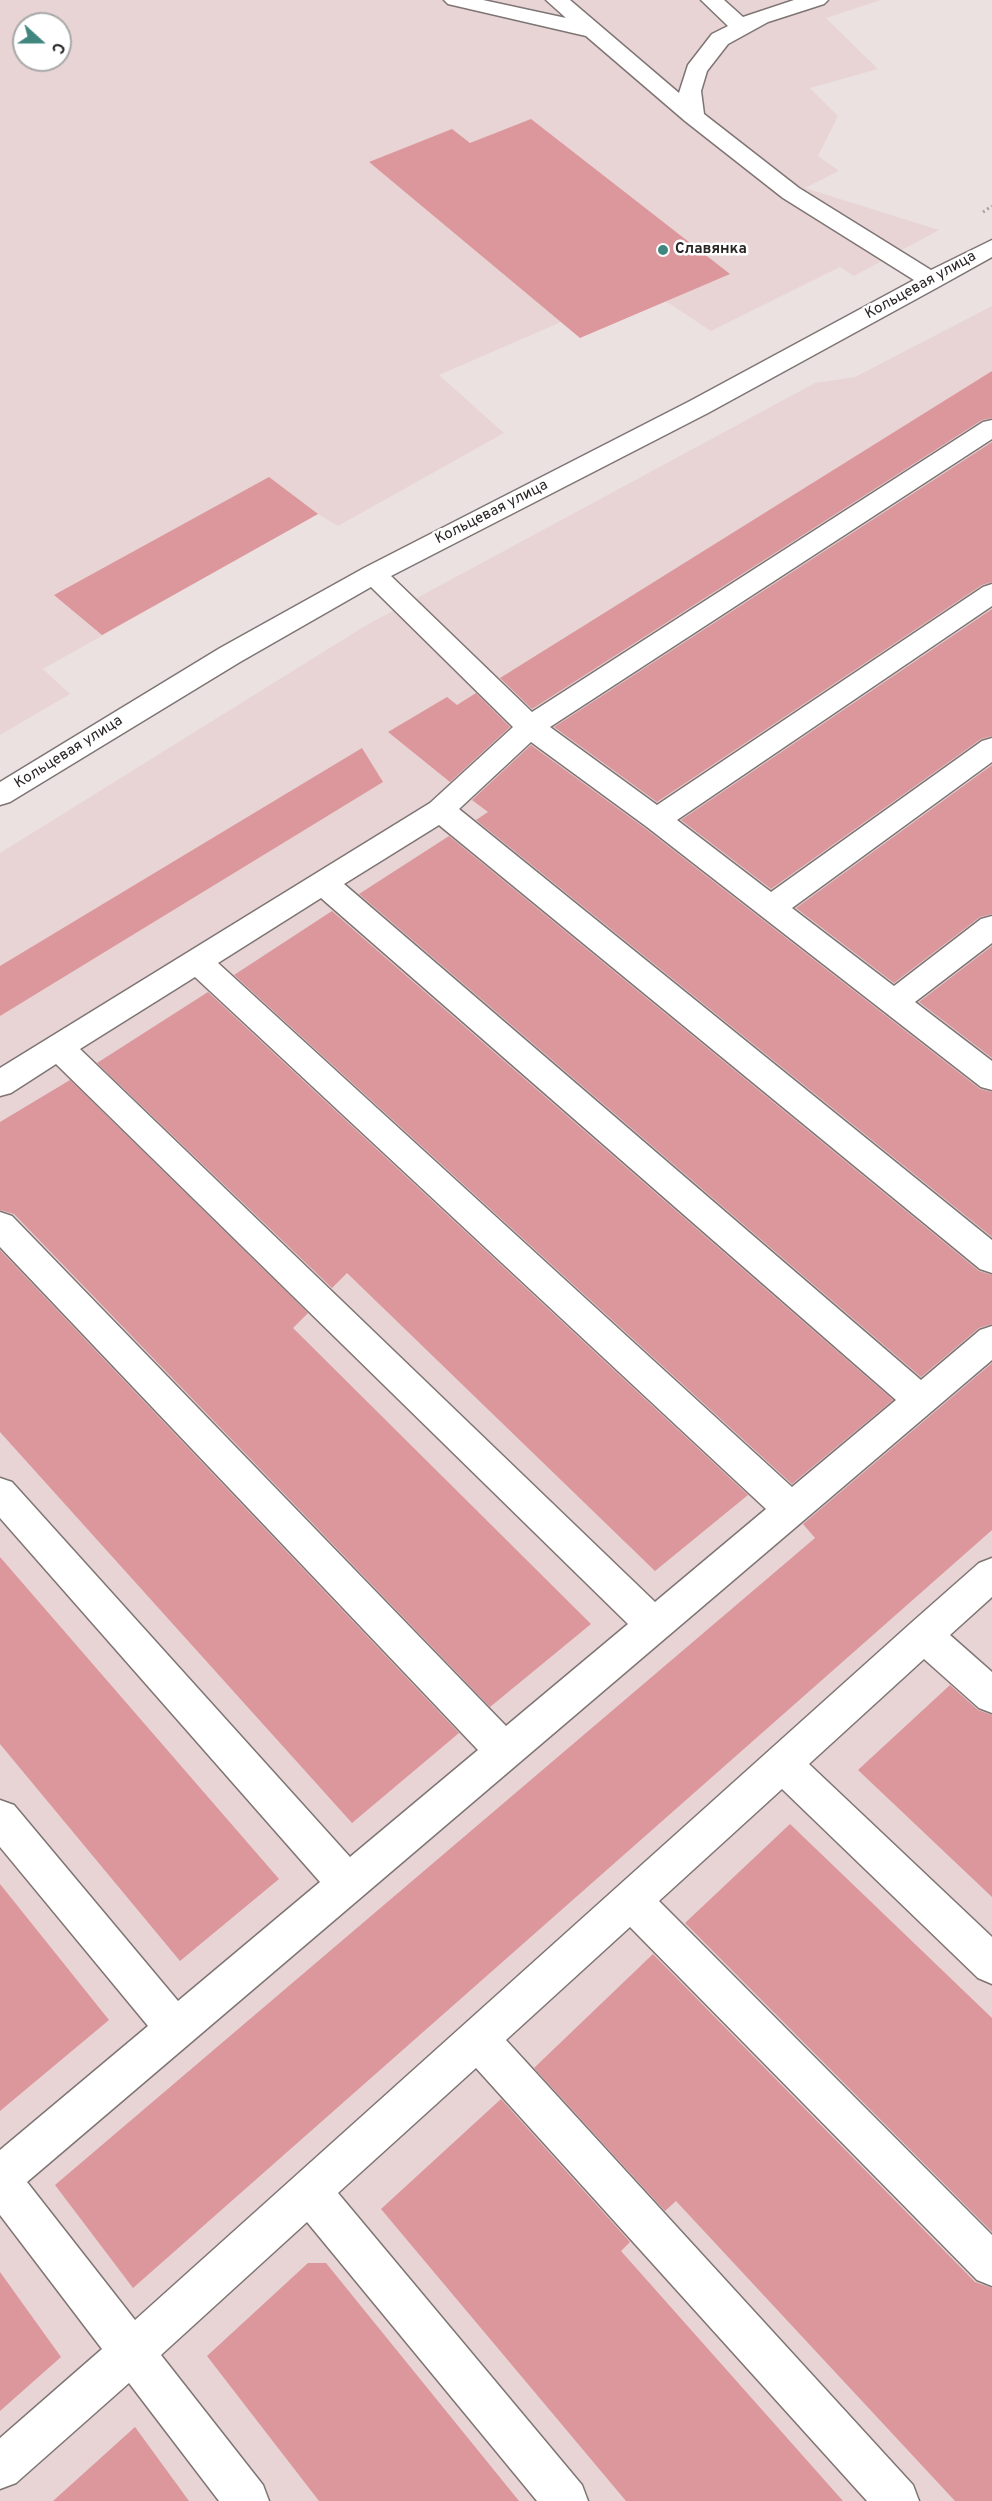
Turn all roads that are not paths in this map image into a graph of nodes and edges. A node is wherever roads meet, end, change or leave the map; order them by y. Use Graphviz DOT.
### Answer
graph roads {
  1 [pos="456,0"];
  2 [pos="556,0"];
  3 [pos="712,0"];
  4 [pos="817,0"];
  5 [pos="740,26"];
  6 [pos="597,32"];
  7 [pos="693,116"];
  8 [pos="992,247"];
  9 [pos="932,281"];
  10 [pos="992,428"];
  11 [pos="373,574"];
  12 [pos="992,592"];
  13 [pos="530,727"];
  14 [pos="992,748"];
  15 [pos="0,795"];
  16 [pos="440,810"];
  17 [pos="657,820"];
  18 [pos="323,883"];
  19 [pos="770,908"];
  20 [pos="992,927"];
  21 [pos="197,961"];
  22 [pos="894,1002"];
  23 [pos="60,1047"];
  24 [pos="992,1078"];
  25 [pos="0,1084"];
  26 [pos="0,1225"];
  27 [pos="992,1259"];
  28 [pos="992,1340"];
  29 [pos="921,1401"];
  30 [pos="0,1493"];
  31 [pos="791,1509"];
  32 [pos="992,1574"];
  33 [pos="654,1625"];
  34 [pos="924,1635"];
  35 [pos="992,1696"];
  36 [pos="505,1751"];
  37 [pos="782,1763"];
  38 [pos="0,1818"];
  39 [pos="348,1884"];
  40 [pos="631,1900"];
  41 [pos="992,1964"];
  42 [pos="176,2029"];
  43 [pos="477,2039"];
  44 [pos="0,2176"];
  45 [pos="0,2181"];
  46 [pos="309,2191"];
  47 [pos="992,2265"];
  48 [pos="133,2351"];
  49 [pos="0,2467"];
  50 [pos="247,2501"];
  51 [pos="566,2501"];
  52 [pos="897,2501"];
  1 -- 6 [label="street"];
  2 -- 6 [label="street"];
  3 -- 5 [label="street"];
  4 -- 5 [label="street"];
  5 -- 7 [label="street"];
  6 -- 7 [label="street"];
  7 -- 9 [label="street"];
  8 -- 9 [label="street, Кольцевая улица"];
  9 -- 11 [label="street, Кольцевая улица"];
  10 -- 13 [label="street"];
  11 -- 13 [label="street"];
  11 -- 15 [label="street, Кольцевая улица"];
  12 -- 17 [label="street"];
  13 -- 16 [label="street"];
  13 -- 17 [label="street"];
  14 -- 19 [label="street"];
  16 -- 18 [label="street"];
  16 -- 27 [label="street"];
  17 -- 19 [label="street"];
  18 -- 21 [label="street"];
  18 -- 29 [label="street"];
  19 -- 22 [label="street"];
  20 -- 22 [label="street"];
  21 -- 23 [label="street"];
  21 -- 31 [label="street"];
  22 -- 24 [label="street"];
  23 -- 25 [label="street"];
  23 -- 33 [label="street"];
  26 -- 36 [label="street"];
  28 -- 29 [label="street"];
  29 -- 31 [label="street"];
  30 -- 39 [label="street"];
  31 -- 33 [label="street"];
  32 -- 34 [label="street"];
  33 -- 36 [label="street"];
  34 -- 35 [label="street"];
  34 -- 37 [label="street"];
  36 -- 39 [label="street"];
  37 -- 40 [label="street"];
  37 -- 41 [label="street"];
  38 -- 42 [label="street"];
  39 -- 42 [label="street"];
  40 -- 43 [label="street"];
  40 -- 47 [label="street"];
  42 -- 44 [label="street"];
  43 -- 46 [label="street"];
  43 -- 52 [label="street"];
  45 -- 48 [label="street"];
  46 -- 48 [label="street"];
  46 -- 51 [label="street"];
  48 -- 49 [label="street"];
  48 -- 50 [label="street"];
}
